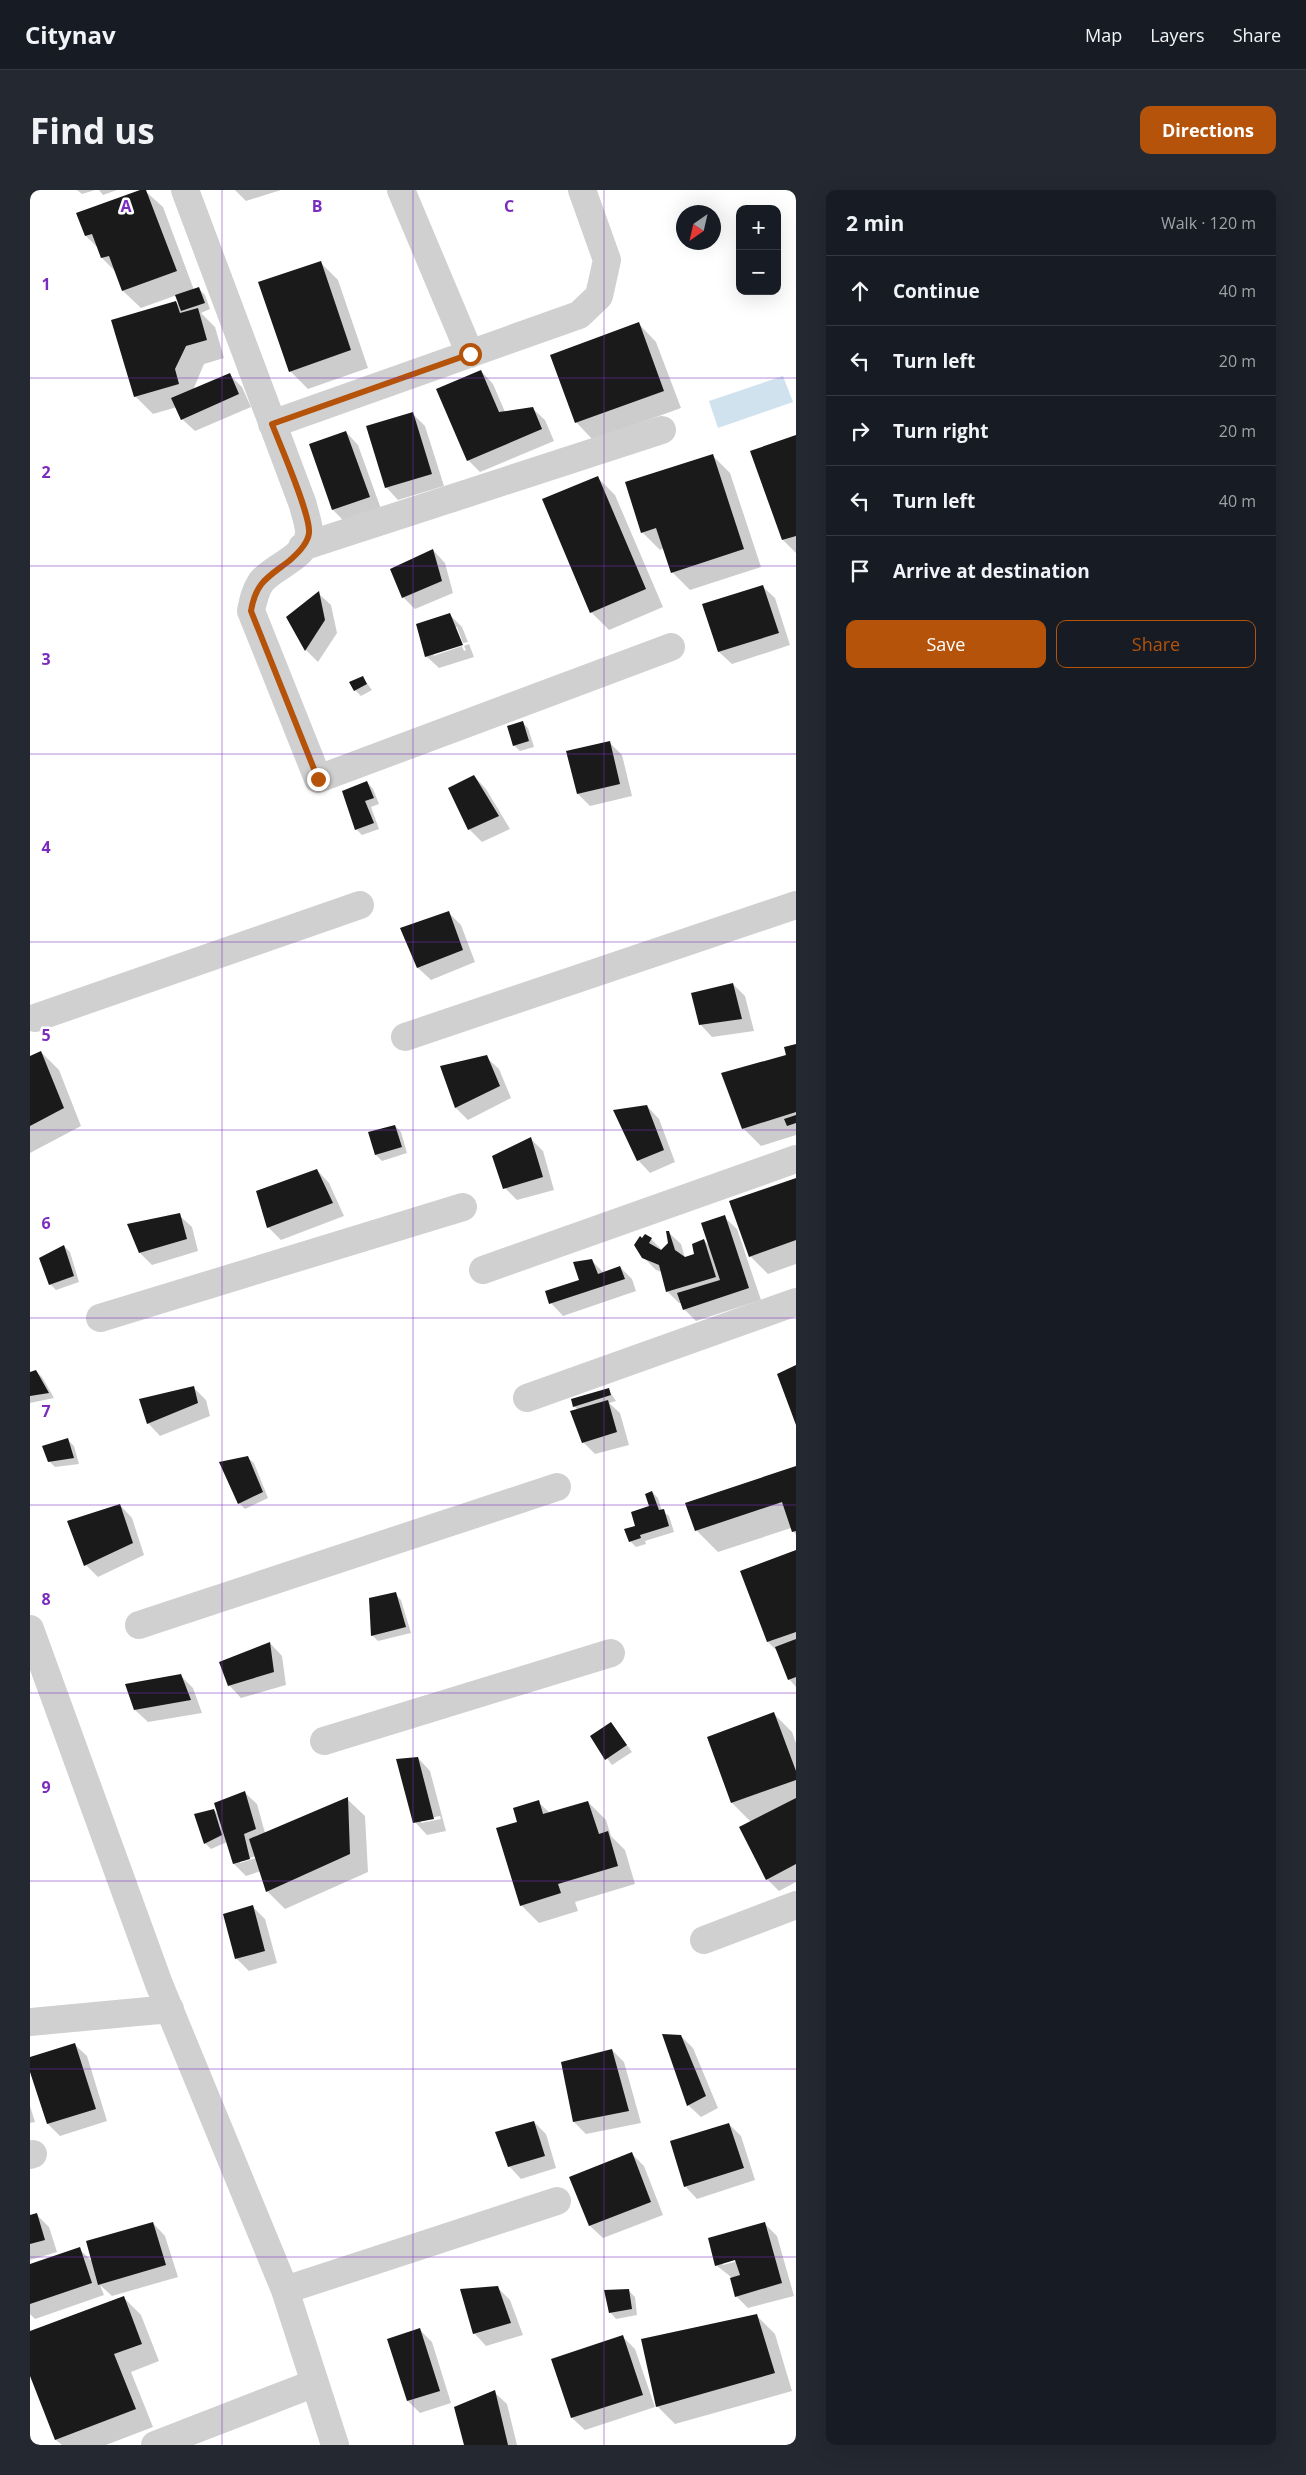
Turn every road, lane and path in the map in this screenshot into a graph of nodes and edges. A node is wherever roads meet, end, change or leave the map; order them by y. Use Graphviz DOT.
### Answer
graph roads {
  1 [pos="185,190"];
  2 [pos="401,190"];
  3 [pos="582,190"];
  4 [pos="470,354"];
  5 [pos="272,424"];
  6 [pos="662,430"];
  7 [pos="302,547"];
  8 [pos="671,647"];
  9 [pos="360,905"];
  10 [pos="796,905"];
  11 [pos="35,1018"];
  12 [pos="405,1037"];
  13 [pos="796,1159"];
  14 [pos="463,1207"];
  15 [pos="483,1270"];
  16 [pos="796,1302"];
  17 [pos="100,1318"];
  18 [pos="527,1398"];
  19 [pos="557,1487"];
  20 [pos="139,1625"];
  21 [pos="30,1629"];
  22 [pos="611,1653"];
  23 [pos="324,1741"];
  24 [pos="796,1905"];
  25 [pos="704,1940"];
  26 [pos="170,2010"];
  27 [pos="30,2022"];
  28 [pos="557,2201"];
  29 [pos="285,2290"];
  30 [pos="315,2383"];
  31 [pos="155,2445"];
  32 [pos="335,2445"];
  1 -- 5 [label="street"];
  2 -- 4 [label="street"];
  3 -- 4 [label="street"];
  4 -- 5 [label="street"];
  5 -- 7 [label="street"];
  6 -- 7 [label="street"];
  7 -- 8 [label="street"];
  9 -- 11 [label="street"];
  10 -- 12 [label="street"];
  13 -- 15 [label="street"];
  14 -- 17 [label="street"];
  16 -- 18 [label="street"];
  19 -- 20 [label="street"];
  21 -- 26 [label="street"];
  22 -- 23 [label="street"];
  24 -- 25 [label="street"];
  26 -- 27 [label="street"];
  26 -- 29 [label="street"];
  28 -- 29 [label="street"];
  29 -- 30 [label="street"];
  30 -- 31 [label="street"];
  30 -- 32 [label="street"];
}
